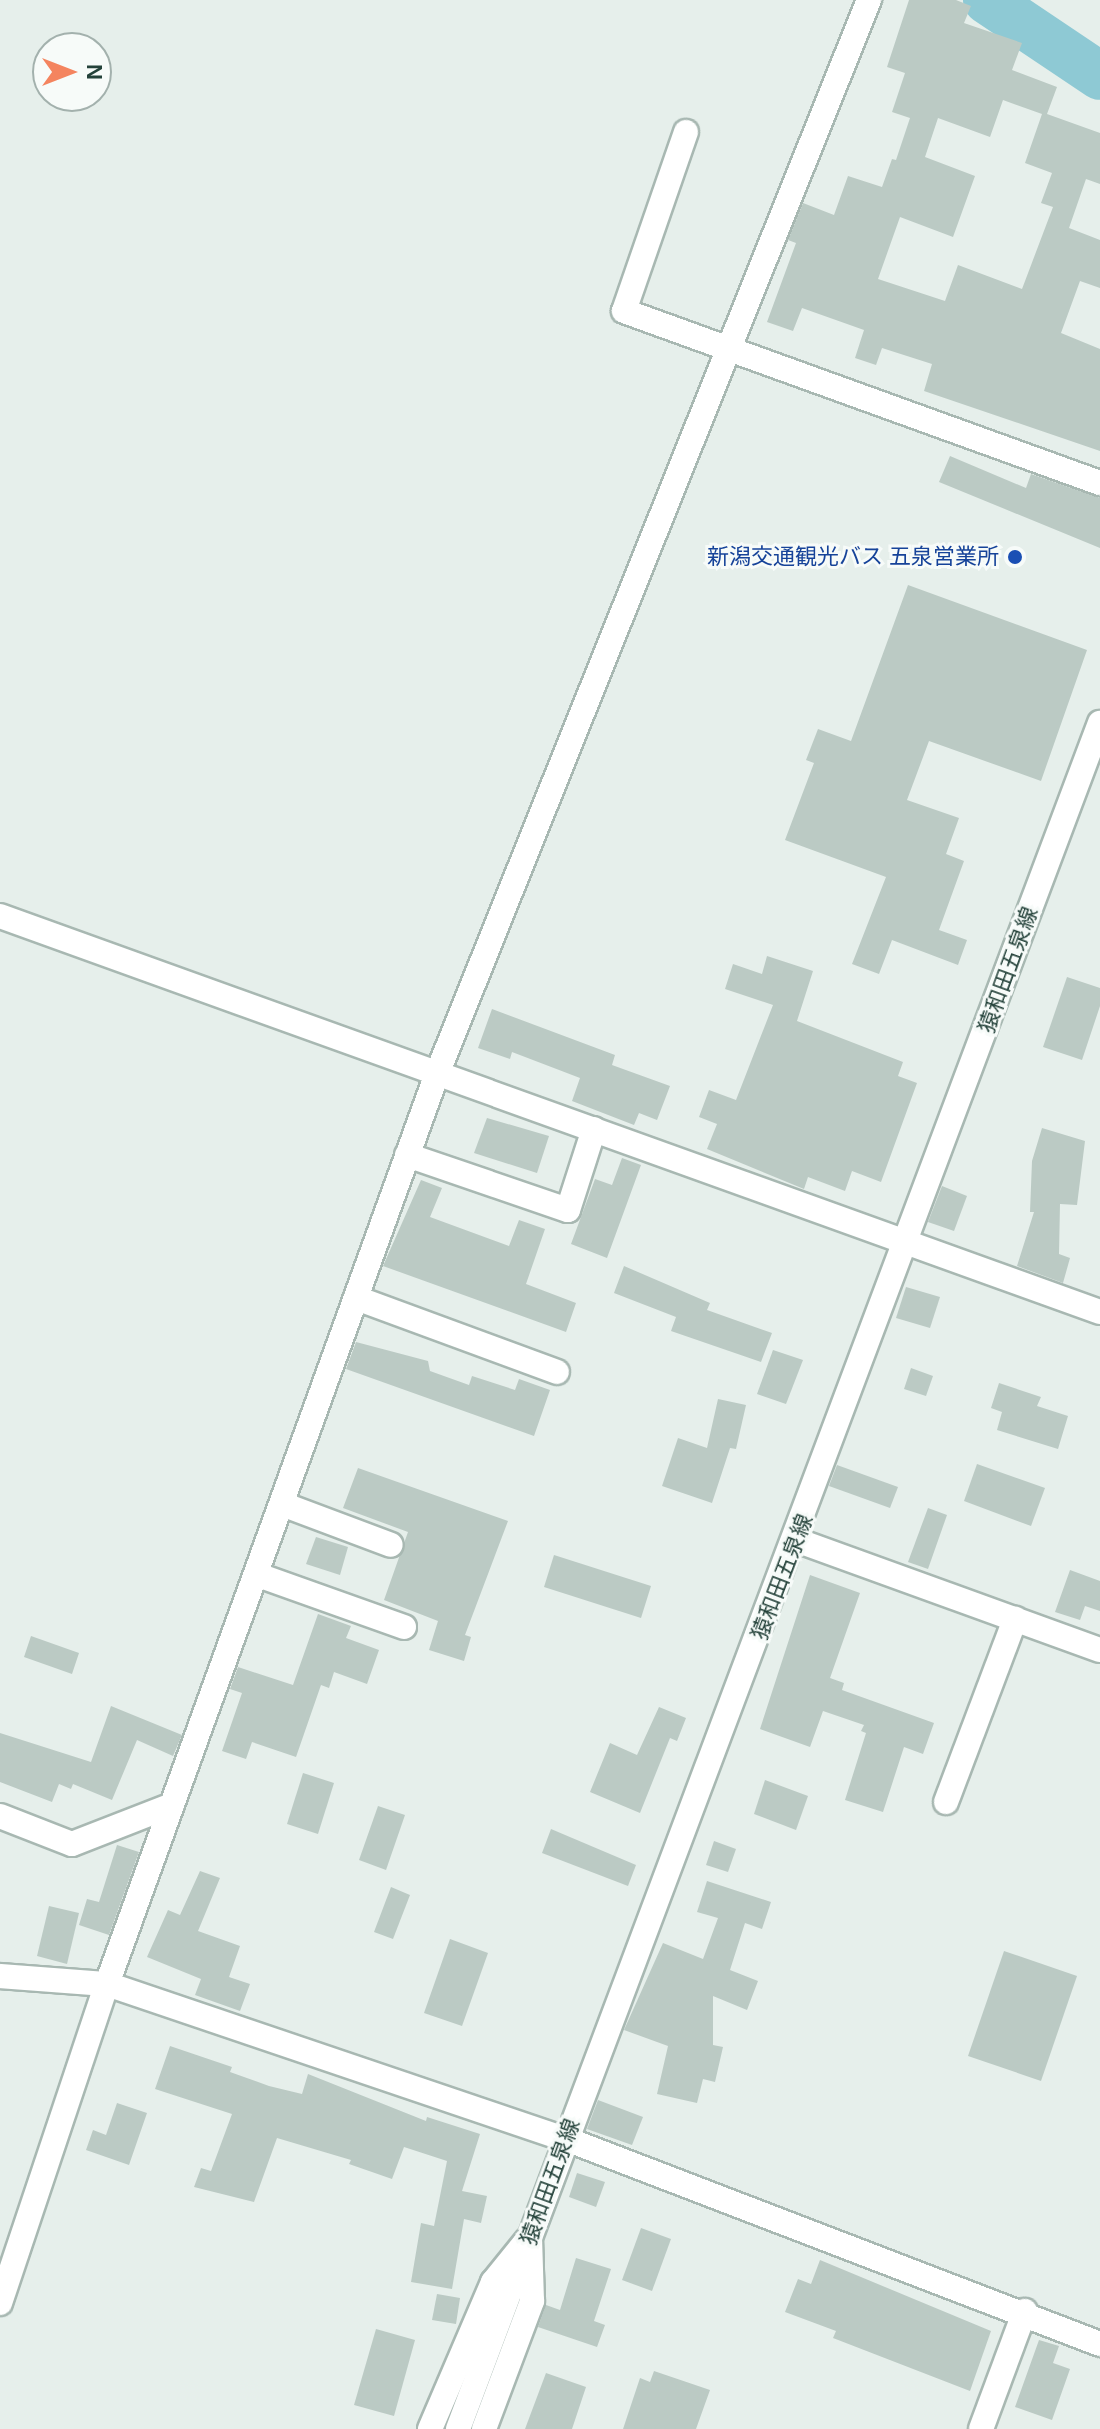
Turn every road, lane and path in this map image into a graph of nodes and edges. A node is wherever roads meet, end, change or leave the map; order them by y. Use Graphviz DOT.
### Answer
graph roads {
  1 [pos="869,0"];
  2 [pos="686,132"];
  3 [pos="733,347"];
  4 [pos="1100,483"];
  5 [pos="1100,723"];
  6 [pos="0,916"];
  7 [pos="437,1074"];
  8 [pos="594,1129"];
  9 [pos="407,1155"];
  10 [pos="905,1242"];
  11 [pos="356,1298"];
  12 [pos="1100,1312"];
  13 [pos="557,1372"];
  14 [pos="282,1504"];
  15 [pos="796,1540"];
  16 [pos="391,1545"];
  17 [pos="258,1575"];
  18 [pos="1015,1619"];
  19 [pos="404,1627"];
  20 [pos="1100,1650"];
  21 [pos="946,1802"];
  22 [pos="172,1805"];
  23 [pos="0,1816"];
  24 [pos="0,1976"];
  25 [pos="107,1984"];
  26 [pos="566,2139"];
  27 [pos="530,2236"];
  28 [pos="0,2303"];
  29 [pos="1025,2311"];
  30 [pos="1100,2344"];
  31 [pos="430,2429"];
  32 [pos="458,2429"];
  33 [pos="484,2429"];
  34 [pos="981,2429"];
  1 -- 3 [label="street"];
  2 -- 3 [label="street"];
  3 -- 4 [label="street"];
  3 -- 7 [label="street"];
  5 -- 10 [label="street, 猿和田五泉線"];
  6 -- 7 [label="street"];
  7 -- 8 [label="street"];
  7 -- 9 [label="street"];
  8 -- 9 [label="street"];
  8 -- 10 [label="street"];
  9 -- 11 [label="street"];
  10 -- 12 [label="street"];
  10 -- 15 [label="street, 猿和田五泉線"];
  11 -- 13 [label="street"];
  11 -- 14 [label="street"];
  14 -- 16 [label="street"];
  14 -- 17 [label="street"];
  15 -- 18 [label="street"];
  15 -- 26 [label="street, 猿和田五泉線"];
  17 -- 19 [label="street"];
  17 -- 22 [label="street"];
  18 -- 20 [label="street"];
  18 -- 21 [label="street"];
  22 -- 23 [label="street"];
  22 -- 25 [label="street"];
  24 -- 25 [label="street"];
  25 -- 26 [label="street"];
  25 -- 28 [label="street"];
  26 -- 27 [label="street, 猿和田五泉線"];
  26 -- 29 [label="street"];
  27 -- 31 [label="street"];
  27 -- 32 [label="street, 猿和田五泉線"];
  27 -- 33 [label="street"];
  29 -- 30 [label="street"];
  29 -- 34 [label="street"];
}
